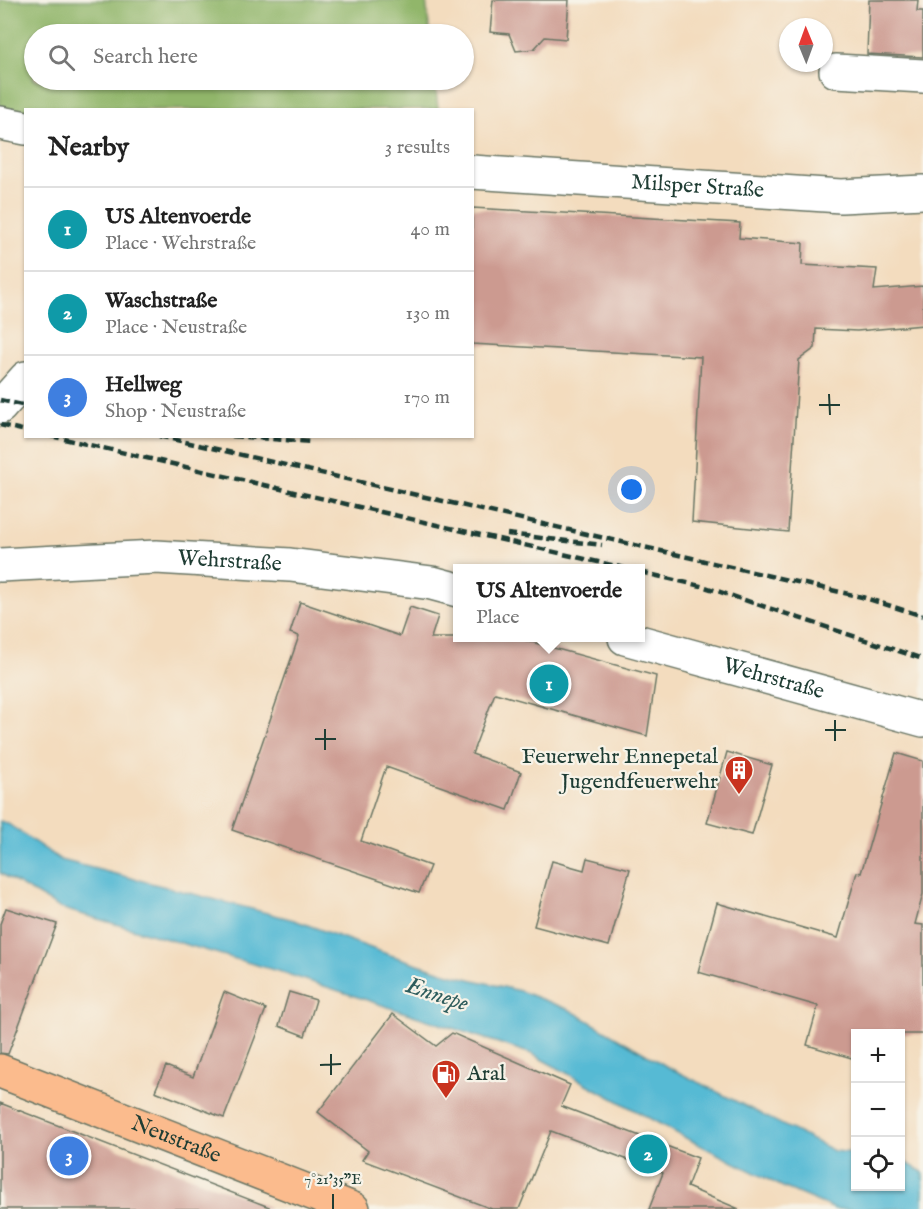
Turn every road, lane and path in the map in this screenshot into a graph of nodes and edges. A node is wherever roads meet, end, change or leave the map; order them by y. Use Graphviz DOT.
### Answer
graph roads {
  1 [pos="836,71"];
  2 [pos="923,76"];
  3 [pos="0,123"];
  4 [pos="24,128"];
  5 [pos="474,172"];
  6 [pos="923,192"];
  7 [pos="24,380"];
  8 [pos="0,407"];
  9 [pos="0,565"];
  10 [pos="453,588"];
  11 [pos="640,642"];
  12 [pos="923,720"];
  13 [pos="0,1071"];
  14 [pos="353,1209"];
  1 -- 2 [label="street"];
  3 -- 4 [label="street"];
  5 -- 6 [label="street, Milsper Straße"];
  7 -- 8 [label="street"];
  9 -- 10 [label="street, Wehrstraße"];
  11 -- 12 [label="street, Wehrstraße"];
  13 -- 14 [label="main road, Neustraße"];
}
